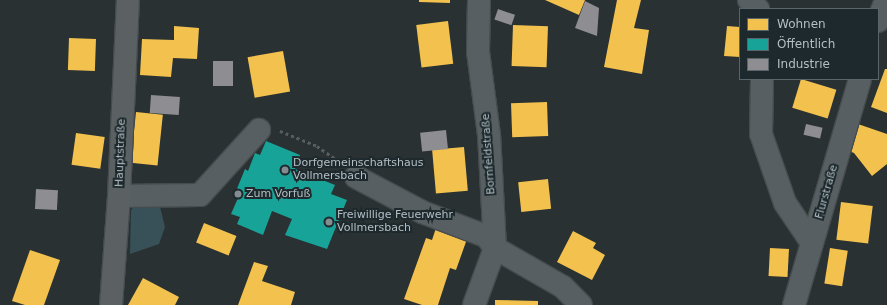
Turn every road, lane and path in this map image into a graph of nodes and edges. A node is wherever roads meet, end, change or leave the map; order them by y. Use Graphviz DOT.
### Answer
graph roads {
  1 [pos="128,0"];
  2 [pos="479,0"];
  3 [pos="748,0"];
  4 [pos="886,0"];
  5 [pos="757,8"];
  6 [pos="879,18"];
  7 [pos="762,80"];
  8 [pos="860,80"];
  9 [pos="259,130"];
  10 [pos="356,177"];
  11 [pos="119,196"];
  12 [pos="812,243"];
  13 [pos="495,248"];
  14 [pos="111,305"];
  15 [pos="474,305"];
  16 [pos="581,305"];
  17 [pos="794,305"];
  1 -- 11 [label="main road, Hauptstraße"];
  2 -- 13 [label="street, Bornfeldstraße"];
  3 -- 5 [label="street"];
  4 -- 6 [label="street"];
  7 -- 12 [label="street"];
  8 -- 12 [label="street, Flurstraße"];
  9 -- 10 [label="path"];
  9 -- 11 [label="street"];
  10 -- 13 [label="street"];
  11 -- 14 [label="main road, Hauptstraße"];
  12 -- 17 [label="street, Flurstraße"];
  13 -- 15 [label="street, Bornfeldstraße"];
  13 -- 16 [label="street"];
}
